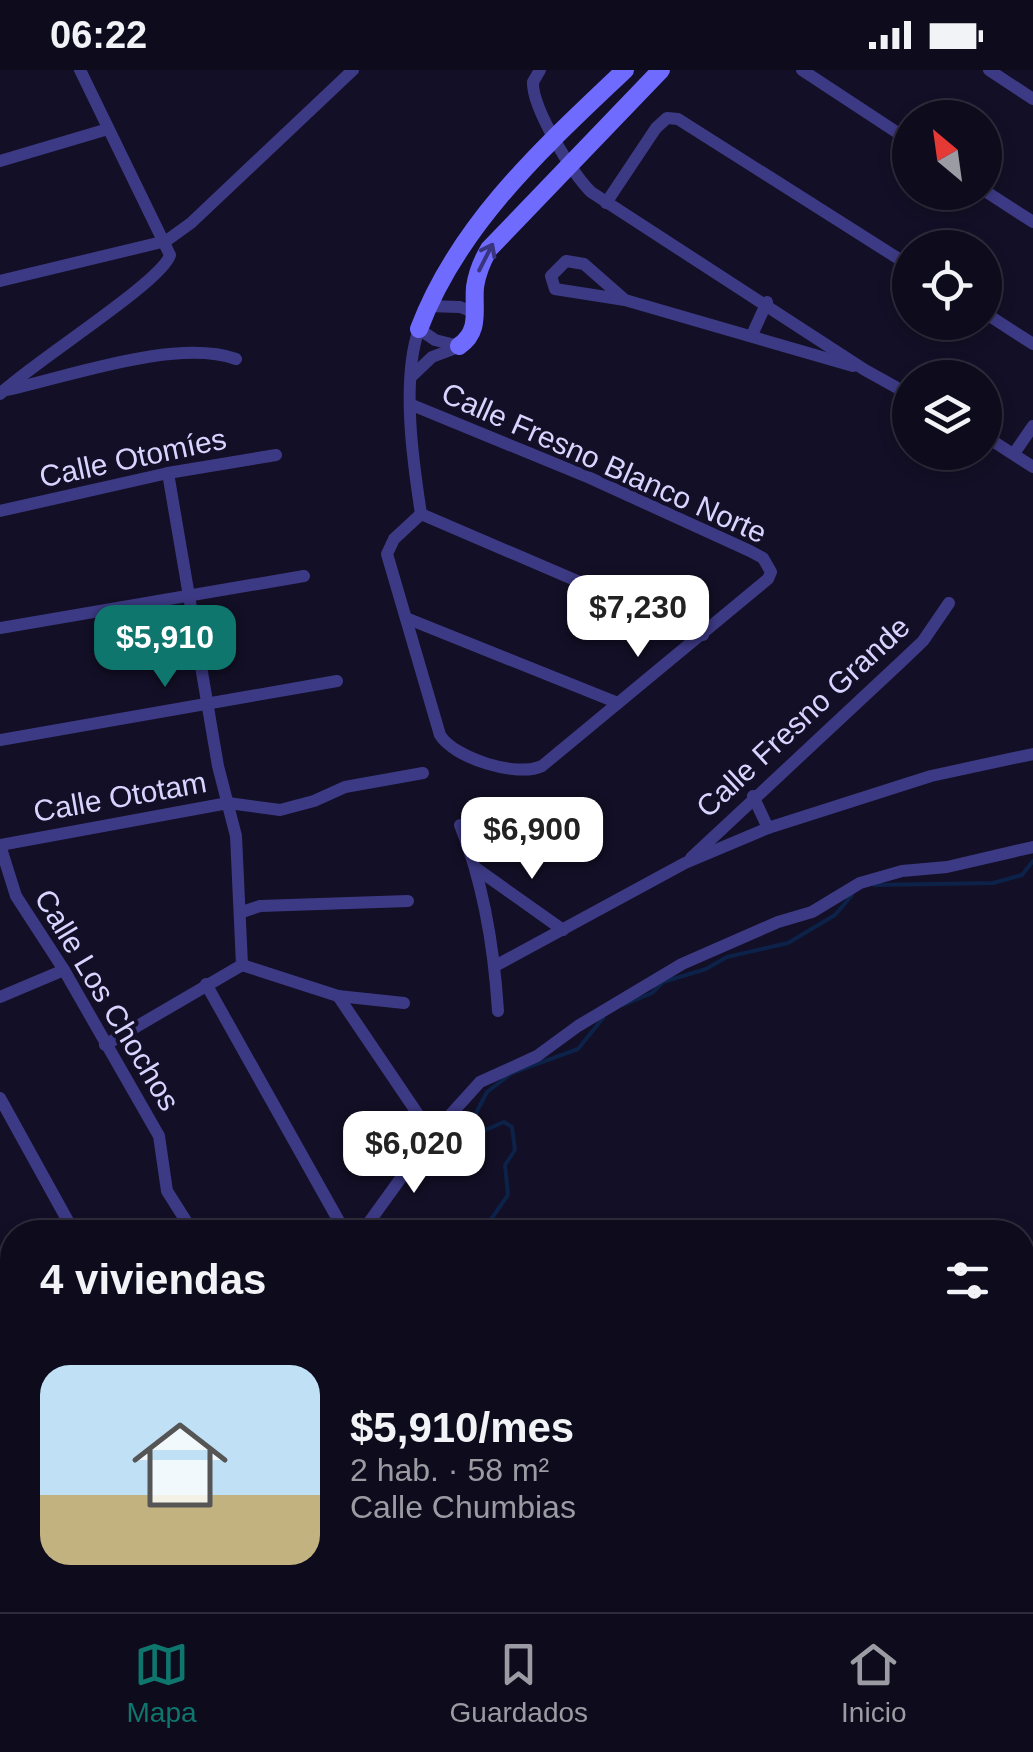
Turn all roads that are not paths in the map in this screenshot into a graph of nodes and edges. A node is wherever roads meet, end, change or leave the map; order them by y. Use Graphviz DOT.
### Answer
graph roads {
  1 [pos="80,70"];
  2 [pos="353,70"];
  3 [pos="540,70"];
  4 [pos="625,70"];
  5 [pos="661,70"];
  6 [pos="802,70"];
  7 [pos="989,70"];
  8 [pos="1033,99"];
  9 [pos="108,129"];
  10 [pos="892,129"];
  11 [pos="555,136"];
  12 [pos="0,161"];
  13 [pos="570,163"];
  14 [pos="1002,202"];
  15 [pos="606,204"];
  16 [pos="1033,222"];
  17 [pos="166,241"];
  18 [pos="892,255"];
  19 [pos="0,281"];
  20 [pos="626,300"];
  21 [pos="767,302"];
  22 [pos="428,306"];
  23 [pos="476,312"];
  24 [pos="1002,324"];
  25 [pos="419,329"];
  26 [pos="752,335"];
  27 [pos="1033,344"];
  28 [pos="459,346"];
  29 [pos="236,360"];
  30 [pos="865,370"];
  31 [pos="412,376"];
  32 [pos="892,385"];
  33 [pos="0,392"];
  34 [pos="412,405"];
  35 [pos="1033,426"];
  36 [pos="1002,445"];
  37 [pos="1015,452"];
  38 [pos="276,455"];
  39 [pos="1033,467"];
  40 [pos="168,474"];
  41 [pos="0,511"];
  42 [pos="422,514"];
  43 [pos="304,576"];
  44 [pos="186,594"];
  45 [pos="949,602"];
  46 [pos="406,618"];
  47 [pos="0,628"];
  48 [pos="703,635"];
  49 [pos="337,681"];
  50 [pos="618,703"];
  51 [pos="207,705"];
  52 [pos="0,740"];
  53 [pos="1033,754"];
  54 [pos="422,773"];
  55 [pos="754,796"];
  56 [pos="228,803"];
  57 [pos="460,825"];
  58 [pos="768,828"];
  59 [pos="0,845"];
  60 [pos="1033,846"];
  61 [pos="685,863"];
  62 [pos="477,868"];
  63 [pos="408,901"];
  64 [pos="242,912"];
  65 [pos="562,930"];
  66 [pos="242,965"];
  67 [pos="495,966"];
  68 [pos="64,970"];
  69 [pos="206,984"];
  70 [pos="338,996"];
  71 [pos="0,997"];
  72 [pos="404,1003"];
  73 [pos="498,1011"];
  74 [pos="105,1045"];
  75 [pos="0,1098"];
  76 [pos="432,1136"];
  77 [pos="67,1220"];
  78 [pos="186,1220"];
  79 [pos="338,1220"];
  80 [pos="371,1220"];
  1 -- 9 [label="street"];
  2 -- 17 [label="street"];
  3 -- 11 [label="street"];
  4 -- 11 [label="street"];
  5 -- 13 [label="street"];
  6 -- 10 [label="street"];
  7 -- 8 [label="street"];
  9 -- 12 [label="street"];
  9 -- 17 [label="street"];
  11 -- 13 [label="street"];
  11 -- 22 [label="street"];
  13 -- 15 [label="street"];
  23 -- 13 [label="street, one-way"];
  14 -- 16 [label="street"];
  15 -- 18 [label="street"];
  15 -- 21 [label="street"];
  17 -- 19 [label="street"];
  17 -- 33 [label="street"];
  20 -- 20 [label="street"];
  20 -- 26 [label="street"];
  21 -- 26 [label="street"];
  21 -- 30 [label="street"];
  22 -- 23 [label="street"];
  22 -- 25 [label="street"];
  23 -- 28 [label="street"];
  24 -- 27 [label="street"];
  25 -- 28 [label="street"];
  25 -- 31 [label="street"];
  26 -- 30 [label="street"];
  28 -- 31 [label="street"];
  29 -- 33 [label="street"];
  30 -- 32 [label="street"];
  31 -- 34 [label="street"];
  34 -- 42 [label="street"];
  34 -- 48 [label="street, Calle Fresno Blanco Norte"];
  35 -- 37 [label="street"];
  36 -- 37 [label="street"];
  37 -- 39 [label="street"];
  38 -- 40 [label="street, Calle Otomíes"];
  40 -- 41 [label="street, Calle Otomíes"];
  40 -- 44 [label="street"];
  42 -- 46 [label="street"];
  42 -- 48 [label="street"];
  43 -- 44 [label="street"];
  44 -- 47 [label="street"];
  44 -- 51 [label="street"];
  45 -- 55 [label="street, Calle Fresno Grande"];
  46 -- 50 [label="street"];
  46 -- 50 [label="street"];
  48 -- 50 [label="street"];
  49 -- 51 [label="street"];
  51 -- 52 [label="street"];
  51 -- 56 [label="street"];
  53 -- 58 [label="street, Calle Fresno Grande"];
  54 -- 56 [label="street, Calle Ototam"];
  55 -- 58 [label="street"];
  55 -- 61 [label="street, Calle Fresno Grande"];
  56 -- 59 [label="street, Calle Ototam"];
  56 -- 64 [label="street"];
  57 -- 62 [label="street"];
  58 -- 61 [label="street, Calle Fresno Grande"];
  59 -- 68 [label="street, Calle Los Chochos"];
  60 -- 76 [label="street"];
  61 -- 65 [label="street, Calle Fresno Grande"];
  62 -- 65 [label="street"];
  62 -- 67 [label="street"];
  63 -- 64 [label="street"];
  64 -- 66 [label="street"];
  65 -- 67 [label="street, Calle Fresno Grande"];
  66 -- 69 [label="street"];
  66 -- 70 [label="street"];
  67 -- 73 [label="street"];
  68 -- 71 [label="street"];
  68 -- 74 [label="street, Calle Los Chochos"];
  69 -- 74 [label="street"];
  69 -- 79 [label="street"];
  70 -- 72 [label="street"];
  70 -- 76 [label="street"];
  74 -- 78 [label="street, Calle Los Chochos"];
  75 -- 77 [label="street"];
  76 -- 80 [label="street"];
}
